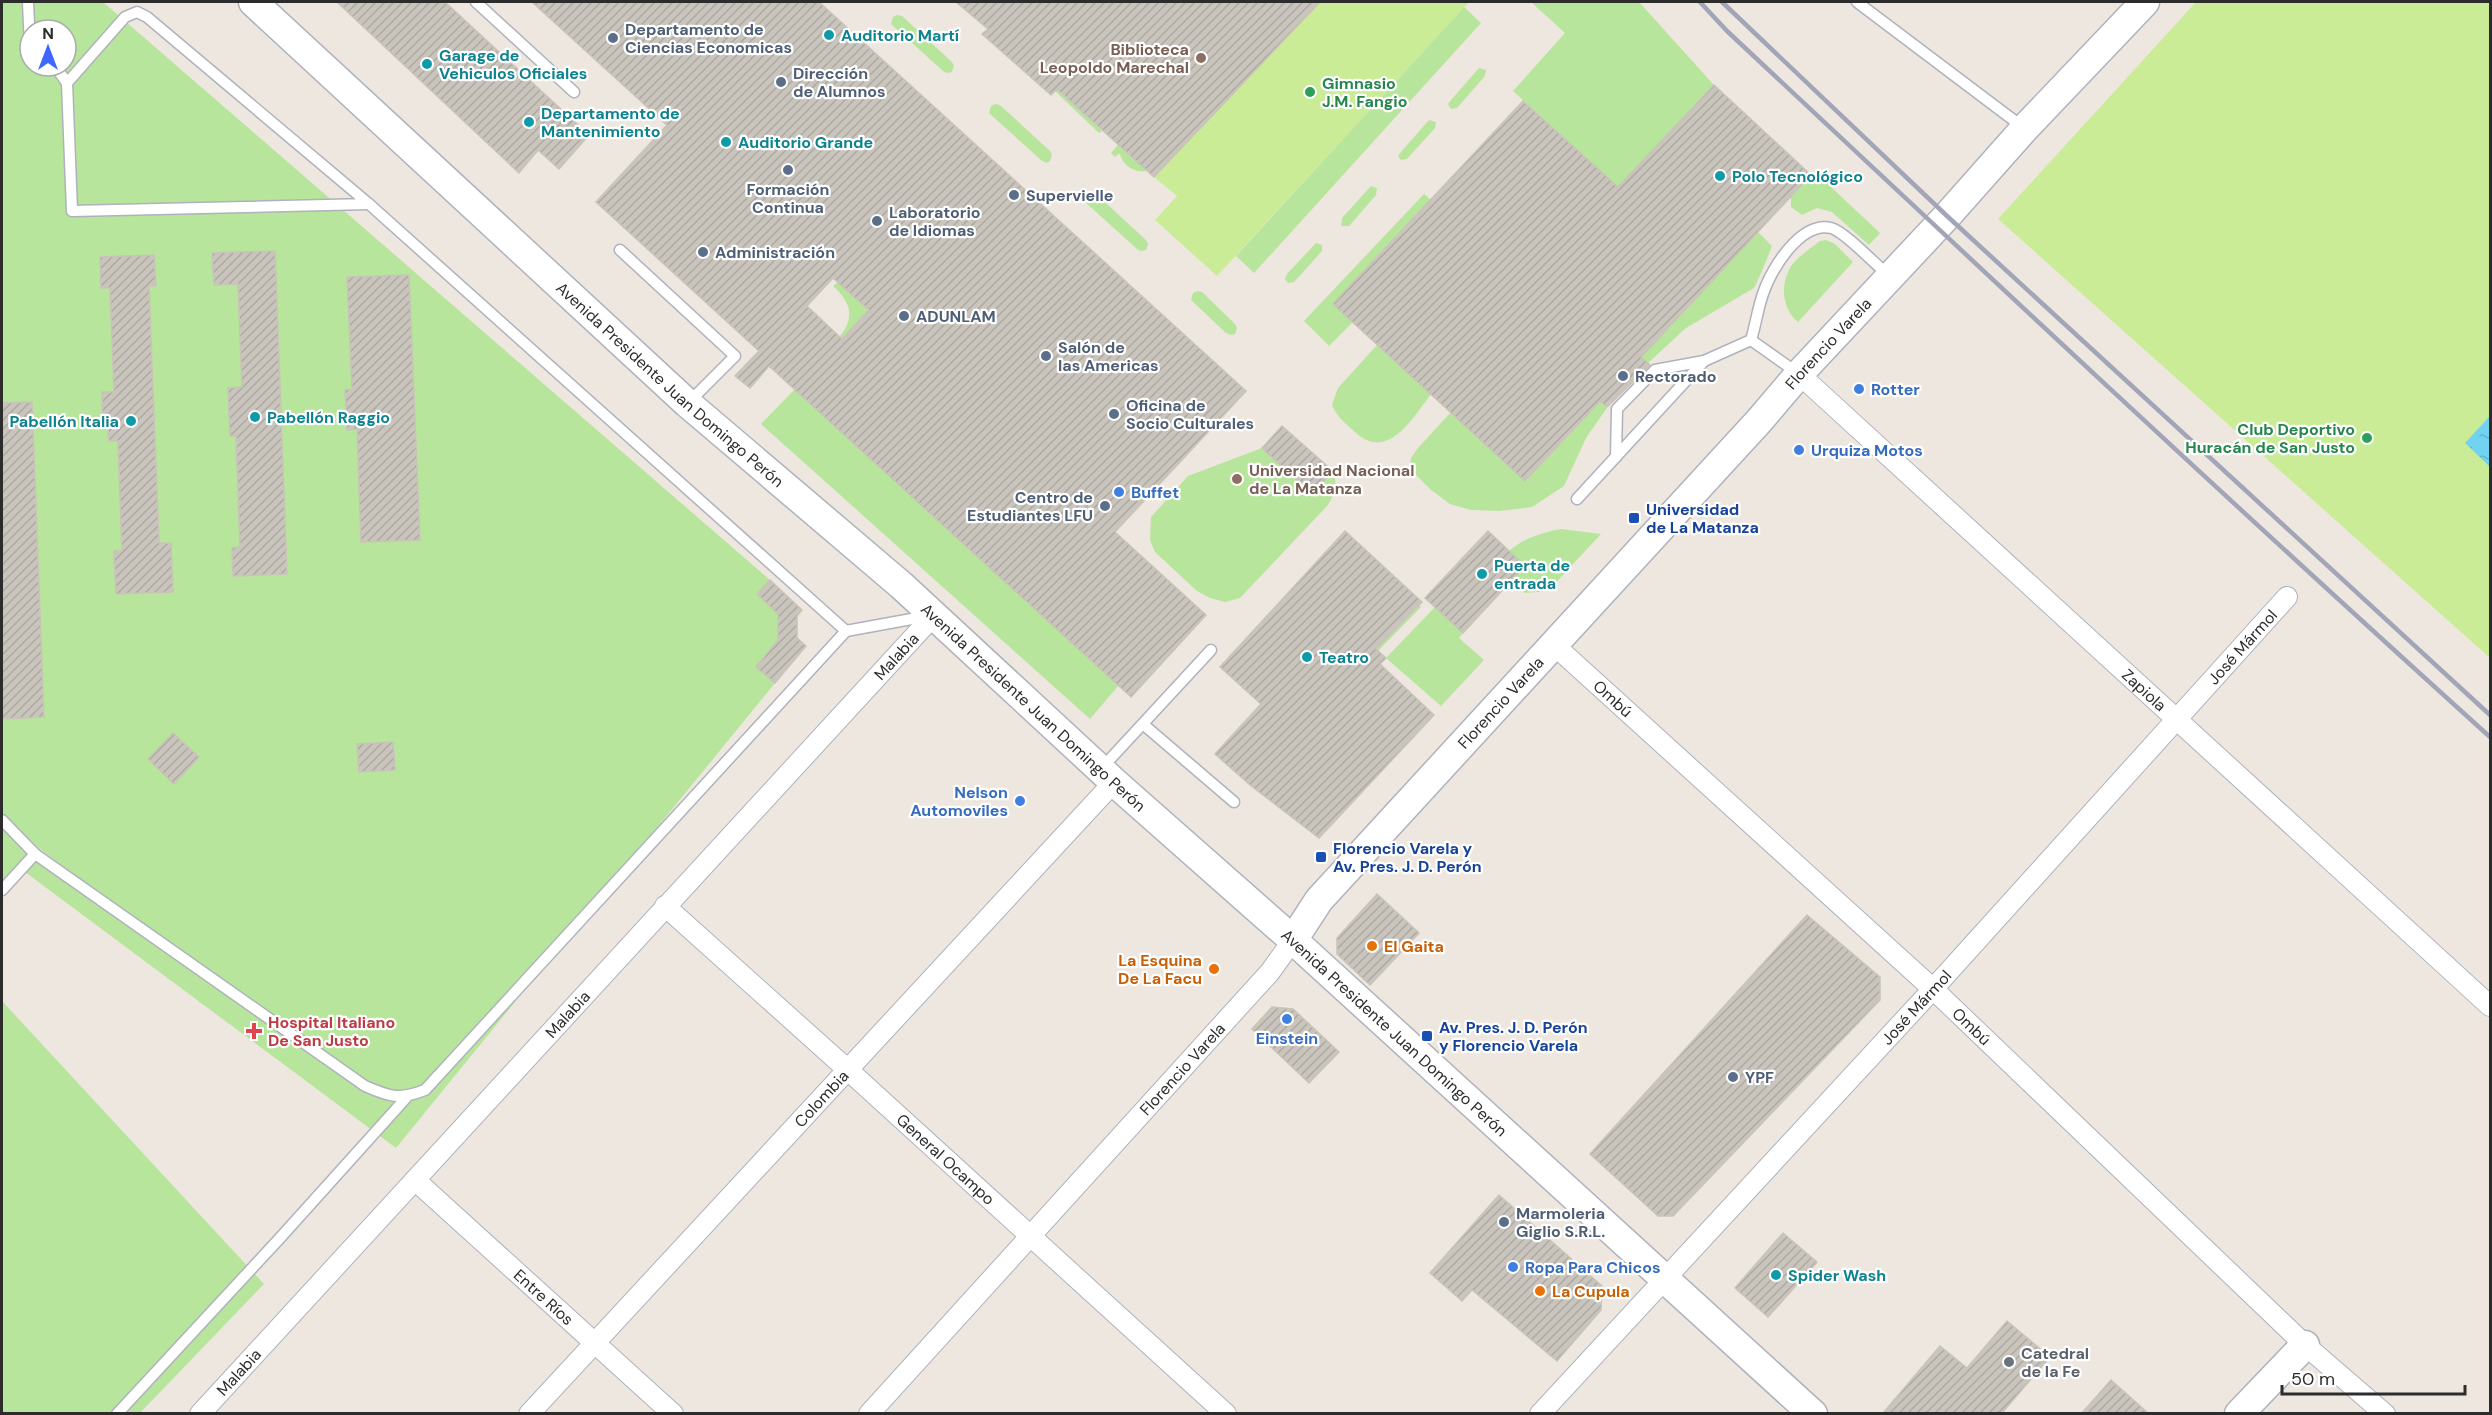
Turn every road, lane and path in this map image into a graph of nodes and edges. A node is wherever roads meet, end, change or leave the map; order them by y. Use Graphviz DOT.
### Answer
graph roads {
  1 [pos="28,2"];
  2 [pos="254,2"];
  3 [pos="476,2"];
  4 [pos="1857,2"];
  5 [pos="2145,2"];
  6 [pos="29,18"];
  7 [pos="63,78"];
  8 [pos="67,83"];
  9 [pos="574,92"];
  10 [pos="2025,128"];
  11 [pos="369,204"];
  12 [pos="620,250"];
  13 [pos="1890,278"];
  14 [pos="1751,340"];
  15 [pos="1704,361"];
  16 [pos="1799,374"];
  17 [pos="687,403"];
  18 [pos="1616,457"];
  19 [pos="1577,499"];
  20 [pos="2287,597"];
  21 [pos="934,615"];
  22 [pos="846,631"];
  23 [pos="1553,644"];
  24 [pos="1211,650"];
  25 [pos="2177,719"];
  26 [pos="1144,725"];
  27 [pos="1107,776"];
  28 [pos="1234,802"];
  29 [pos="2,820"];
  30 [pos="35,854"];
  31 [pos="2,890"];
  32 [pos="665,906"];
  33 [pos="1293,940"];
  34 [pos="1933,989"];
  35 [pos="2490,1006"];
  36 [pos="848,1070"];
  37 [pos="406,1098"];
  38 [pos="415,1180"];
  39 [pos="1031,1236"];
  40 [pos="1663,1278"];
  41 [pos="594,1342"];
  42 [pos="2305,1345"];
  43 [pos="117,1413"];
  44 [pos="200,1413"];
  45 [pos="529,1413"];
  46 [pos="673,1413"];
  47 [pos="869,1413"];
  48 [pos="1226,1413"];
  49 [pos="1540,1413"];
  50 [pos="1813,1413"];
  51 [pos="2239,1413"];
  52 [pos="2385,1413"];
  1 -- 6 [label="lane"];
  2 -- 17 [label="main road, Avenida Presidente Juan Domingo Perón"];
  3 -- 9 [label="lane"];
  4 -- 10 [label="lane"];
  5 -- 10 [label="main road, Florencio Varela"];
  7 -- 8 [label="lane"];
  8 -- 11 [label="lane"];
  8 -- 11 [label="lane"];
  10 -- 13 [label="main road, Florencio Varela"];
  11 -- 22 [label="lane"];
  12 -- 17 [label="lane"];
  13 -- 14 [label="lane"];
  13 -- 16 [label="main road, Florencio Varela"];
  14 -- 15 [label="lane"];
  14 -- 16 [label="lane"];
  15 -- 18 [label="lane"];
  15 -- 18 [label="lane"];
  16 -- 23 [label="main road, Florencio Varela"];
  16 -- 25 [label="street, Zapiola"];
  17 -- 21 [label="main road, Avenida Presidente Juan Domingo Perón"];
  18 -- 19 [label="lane"];
  20 -- 25 [label="street, José Mármol"];
  21 -- 22 [label="lane"];
  21 -- 27 [label="main road, Avenida Presidente Juan Domingo Perón"];
  21 -- 32 [label="street, Malabia"];
  22 -- 37 [label="lane"];
  23 -- 33 [label="main road, Florencio Varela"];
  23 -- 34 [label="street, Ombú"];
  24 -- 26 [label="lane"];
  25 -- 34 [label="street, José Mármol"];
  25 -- 35 [label="street, Zapiola"];
  26 -- 27 [label="lane"];
  26 -- 28 [label="lane"];
  27 -- 33 [label="main road, Avenida Presidente Juan Domingo Perón"];
  27 -- 36 [label="street, Colombia"];
  29 -- 30 [label="lane"];
  30 -- 31 [label="lane"];
  30 -- 37 [label="lane"];
  32 -- 36 [label="street, General Ocampo"];
  32 -- 38 [label="street, Malabia"];
  33 -- 39 [label="street, Florencio Varela"];
  33 -- 40 [label="main road, Avenida Presidente Juan Domingo Perón"];
  34 -- 40 [label="street, José Mármol"];
  34 -- 42 [label="street, Ombú"];
  36 -- 39 [label="street, General Ocampo"];
  36 -- 41 [label="street, Colombia"];
  37 -- 43 [label="lane"];
  38 -- 41 [label="street, Entre Ríos"];
  38 -- 44 [label="street, Malabia"];
  39 -- 47 [label="street, Florencio Varela"];
  39 -- 48 [label="street, General Ocampo"];
  40 -- 49 [label="street, José Mármol"];
  40 -- 50 [label="main road, Avenida Presidente Juan Domingo Perón"];
  41 -- 45 [label="street, Colombia"];
  41 -- 46 [label="street, Entre Ríos"];
  42 -- 51 [label="main road"];
  42 -- 52 [label="street, Ombú"];
}
